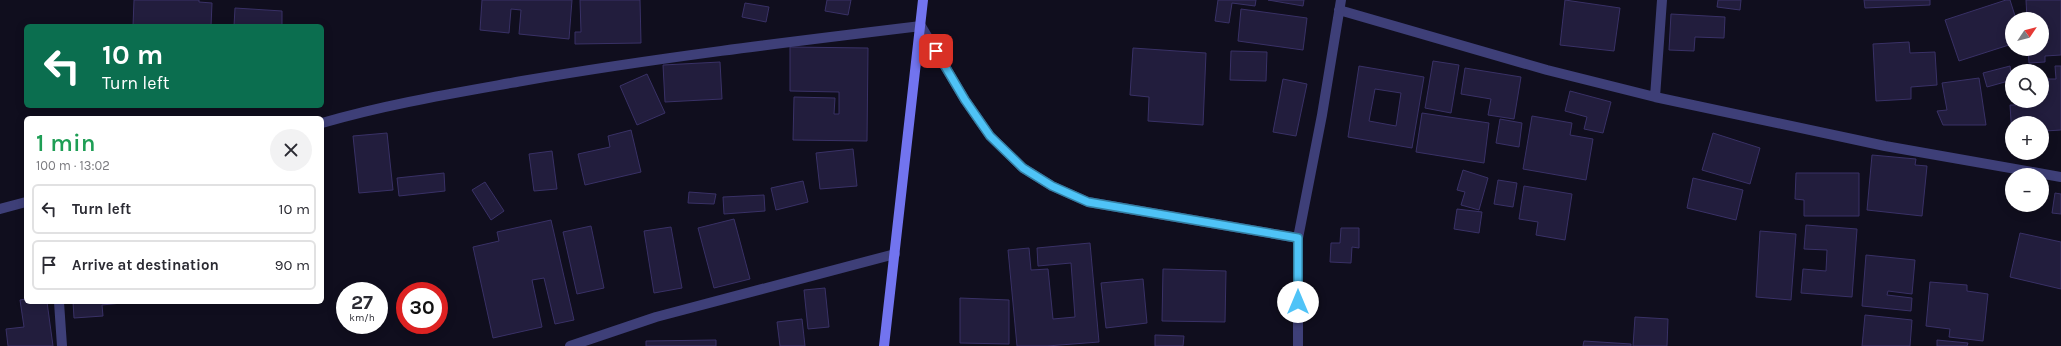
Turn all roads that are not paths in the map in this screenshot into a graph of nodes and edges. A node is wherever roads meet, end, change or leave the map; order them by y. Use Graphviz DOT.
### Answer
graph roads {
  1 [pos="923,0"];
  2 [pos="1662,0"];
  3 [pos="1340,5"];
  4 [pos="921,26"];
  5 [pos="1656,97"];
  6 [pos="324,123"];
  7 [pos="2061,177"];
  8 [pos="24,203"];
  9 [pos="0,209"];
  10 [pos="1298,238"];
  11 [pos="895,254"];
  12 [pos="59,304"];
  13 [pos="62,346"];
  14 [pos="570,346"];
  15 [pos="884,346"];
  16 [pos="1298,346"];
  1 -- 4 [label="street"];
  2 -- 5 [label="street"];
  3 -- 5 [label="street"];
  3 -- 10 [label="street"];
  4 -- 6 [label="street"];
  4 -- 10 [label="street"];
  4 -- 11 [label="street"];
  5 -- 7 [label="street"];
  8 -- 9 [label="street"];
  10 -- 16 [label="street"];
  11 -- 14 [label="street"];
  11 -- 15 [label="street"];
  12 -- 13 [label="street"];
}
